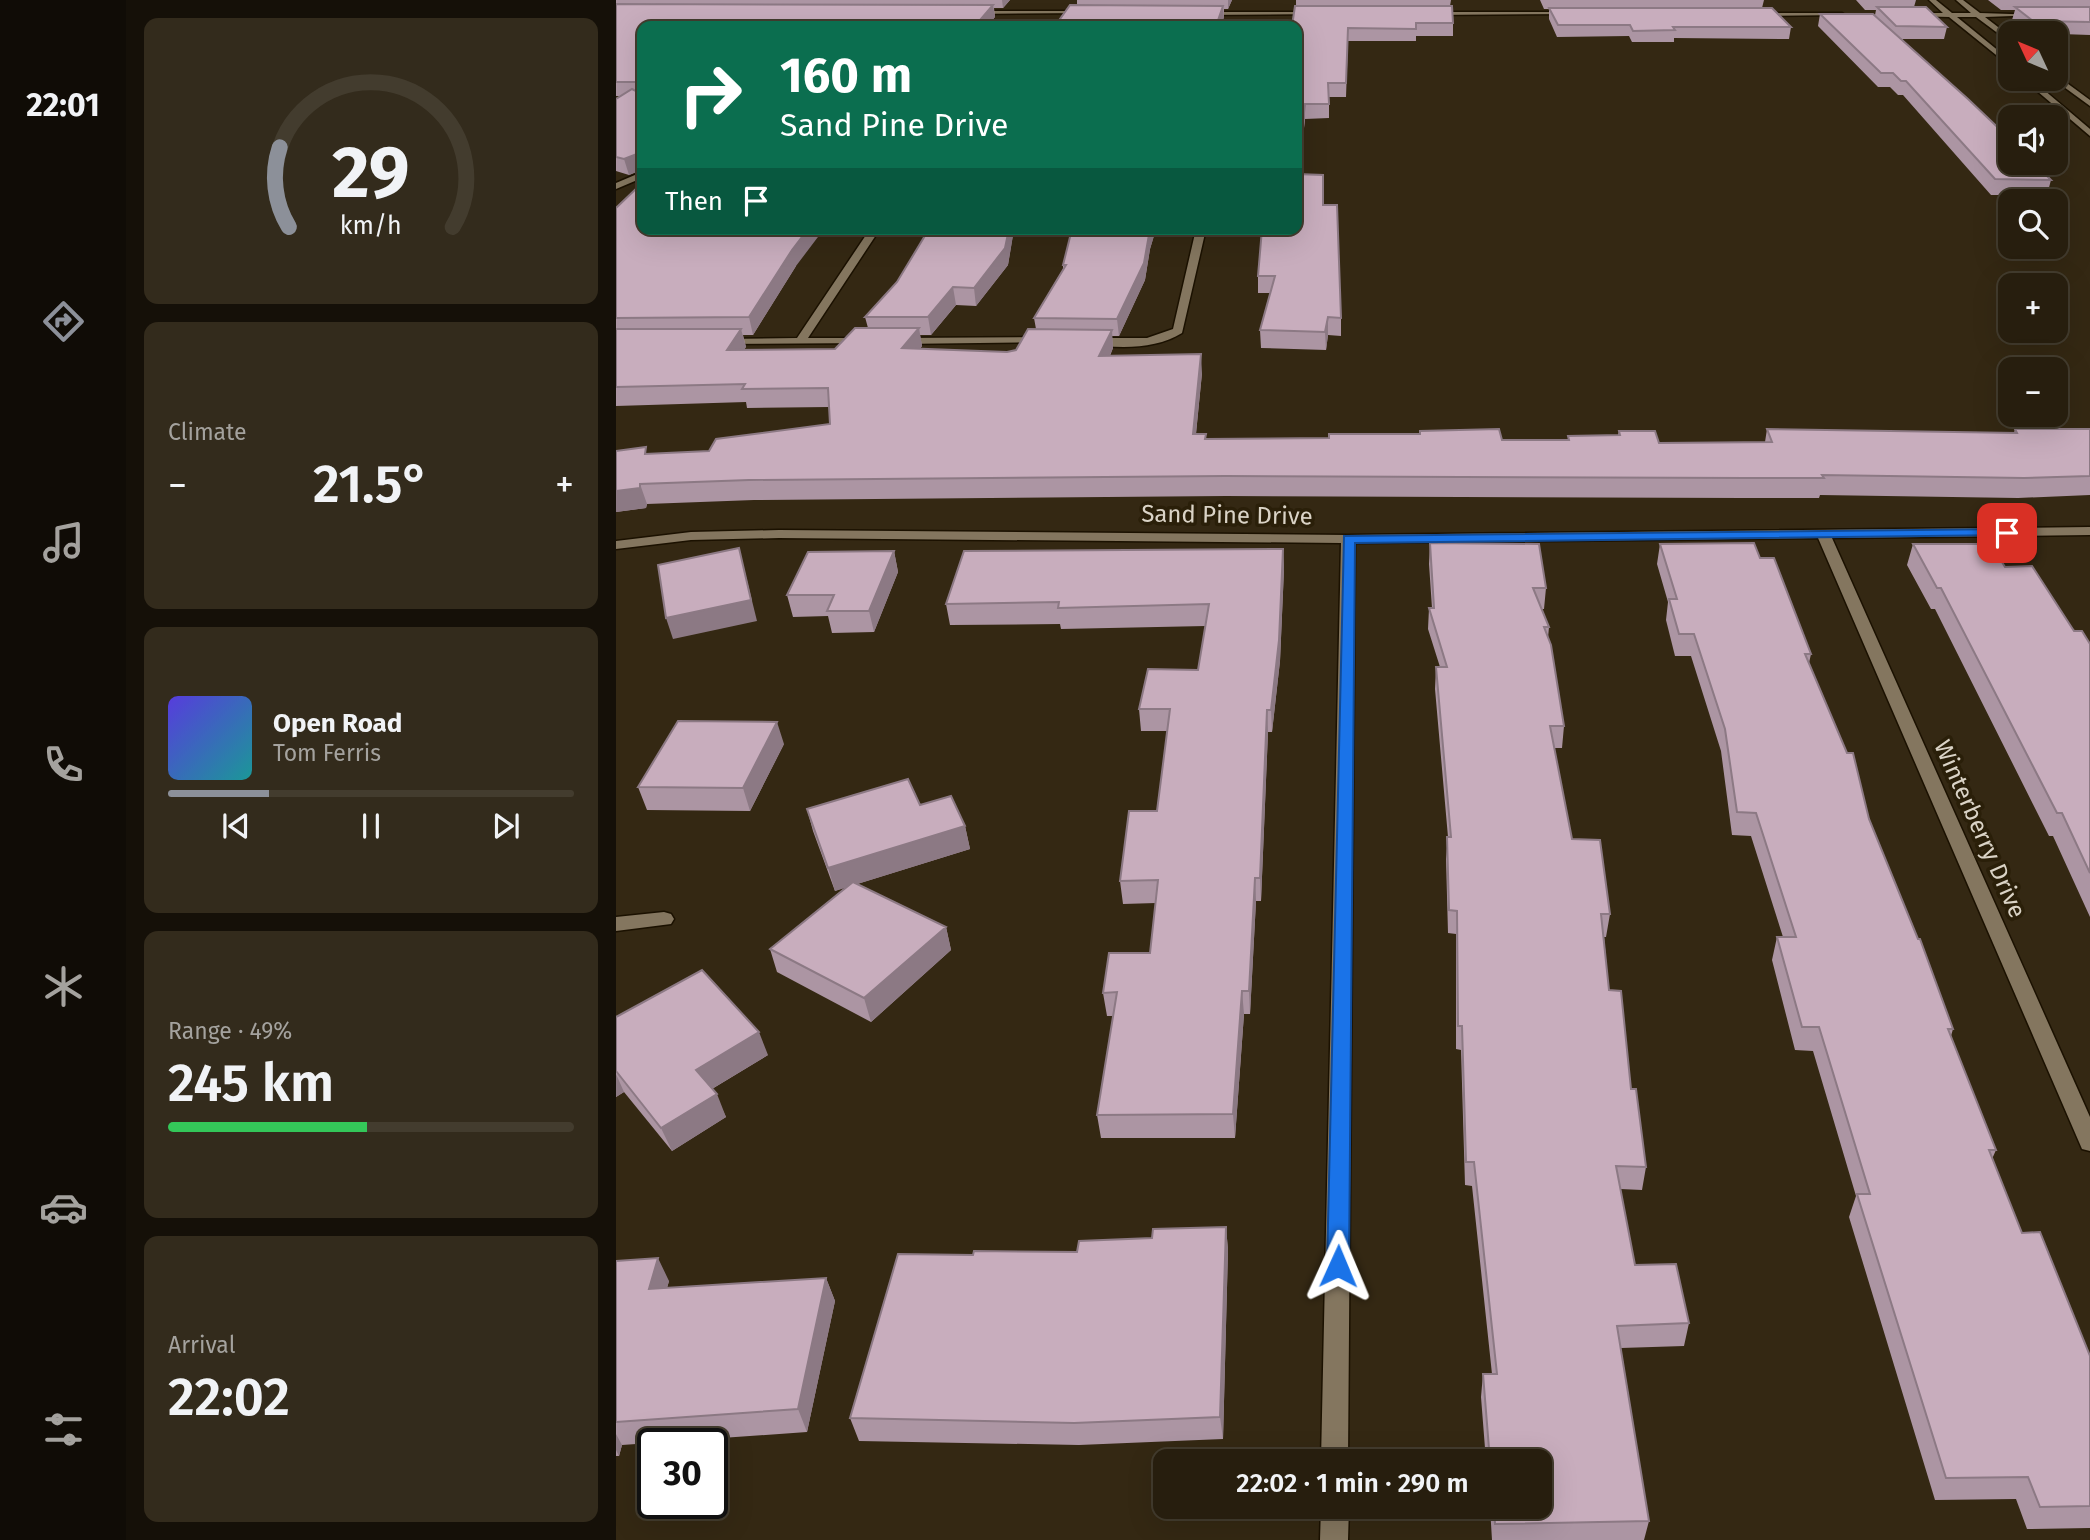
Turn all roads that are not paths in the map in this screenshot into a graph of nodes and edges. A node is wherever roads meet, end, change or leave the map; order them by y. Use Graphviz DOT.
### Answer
graph roads {
  1 [pos="1932,0"];
  2 [pos="1959,0"];
  3 [pos="965,13"];
  4 [pos="1102,13"];
  5 [pos="1197,14"];
  6 [pos="1252,14"];
  7 [pos="1332,14"];
  8 [pos="1426,14"];
  9 [pos="1587,14"];
  10 [pos="1748,15"];
  11 [pos="1857,15"];
  12 [pos="1898,15"];
  13 [pos="1950,15"];
  14 [pos="1978,15"];
  15 [pos="2049,15"];
  16 [pos="1251,21"];
  17 [pos="1998,31"];
  18 [pos="1998,54"];
  19 [pos="2068,87"];
  20 [pos="2041,91"];
  21 [pos="2090,104"];
  22 [pos="2090,133"];
  23 [pos="637,177"];
  24 [pos="616,186"];
  25 [pos="871,235"];
  26 [pos="1200,235"];
  27 [pos="879,341"];
  28 [pos="892,341"];
  29 [pos="703,342"];
  30 [pos="800,342"];
  31 [pos="2090,531"];
  32 [pos="1824,536"];
  33 [pos="1349,539"];
  34 [pos="616,545"];
  35 [pos="664,919"];
  36 [pos="616,924"];
  37 [pos="2090,1142"];
  38 [pos="1335,1449"];
  39 [pos="1335,1519"];
  40 [pos="1334,1540"];
  1 -- 13 [label="street"];
  2 -- 14 [label="street"];
  3 -- 4 [label="street"];
  5 -- 6 [label="street"];
  6 -- 7 [label="street"];
  6 -- 16 [label="street"];
  8 -- 9 [label="street"];
  10 -- 11 [label="street"];
  12 -- 13 [label="street"];
  13 -- 14 [label="street"];
  13 -- 18 [label="street"];
  14 -- 15 [label="street"];
  14 -- 17 [label="street"];
  19 -- 21 [label="street"];
  20 -- 22 [label="street"];
  23 -- 24 [label="street"];
  25 -- 30 [label="street"];
  26 -- 28 [label="street"];
  27 -- 30 [label="street"];
  29 -- 30 [label="street"];
  31 -- 32 [label="street, Sand Pine Drive"];
  32 -- 33 [label="street, Sand Pine Drive"];
  32 -- 37 [label="street, Winterberry Drive"];
  33 -- 34 [label="street, Sand Pine Drive"];
  33 -- 38 [label="street"];
  35 -- 36 [label="street"];
  39 -- 40 [label="street"];
}
